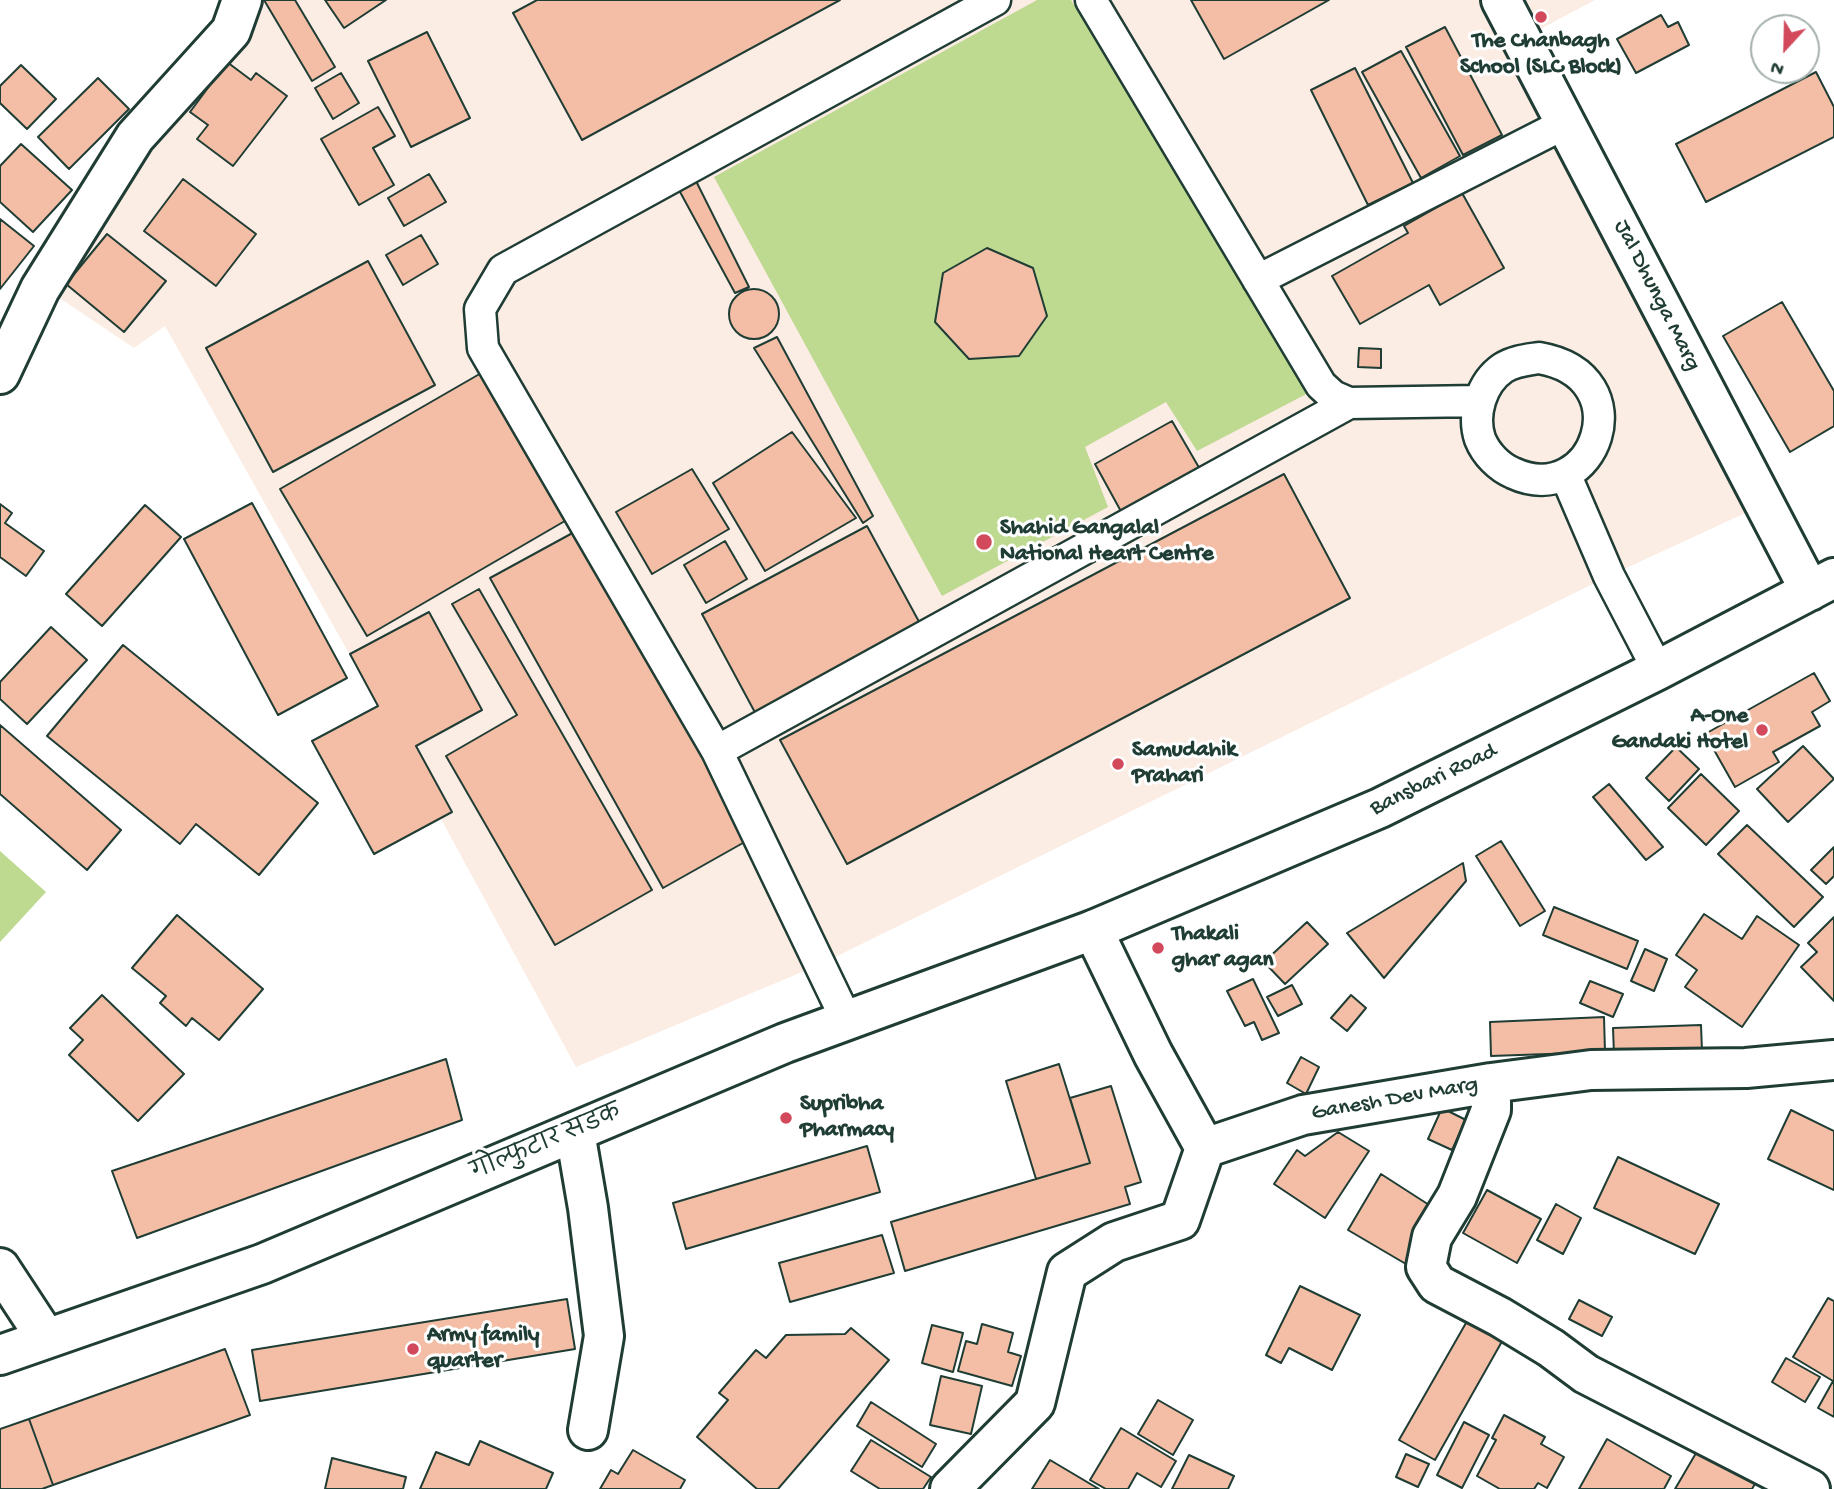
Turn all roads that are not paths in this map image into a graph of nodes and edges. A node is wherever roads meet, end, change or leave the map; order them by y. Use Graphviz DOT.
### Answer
graph roads {
  1 [pos="242,0"];
  2 [pos="995,0"];
  3 [pos="1091,0"];
  4 [pos="1501,0"];
  5 [pos="1566,123"];
  6 [pos="1258,280"];
  7 [pos="0,374"];
  8 [pos="1479,401"];
  9 [pos="1349,403"];
  10 [pos="1566,476"];
  11 [pos="1822,585"];
  12 [pos="1658,670"];
  13 [pos="717,751"];
  14 [pos="1093,930"];
  15 [pos="846,1019"];
  16 [pos="1834,1060"];
  17 [pos="1491,1083"];
  18 [pos="575,1132"];
  19 [pos="1205,1148"];
  20 [pos="0,1268"];
  21 [pos="46,1338"];
  22 [pos="0,1355"];
  23 [pos="588,1430"];
  24 [pos="950,1489"];
  25 [pos="1810,1489"];
  1 -- 7 [label="street"];
  2 -- 13 [label="lane"];
  3 -- 6 [label="lane"];
  4 -- 5 [label="street, Jal Dhunga Marg"];
  5 -- 6 [label="lane"];
  5 -- 11 [label="street, Jal Dhunga Marg"];
  6 -- 9 [label="lane"];
  8 -- 9 [label="lane"];
  8 -- 10 [label="lane"];
  8 -- 10 [label="lane"];
  9 -- 13 [label="lane"];
  10 -- 12 [label="lane"];
  11 -- 12 [label="street, Bansbari Road"];
  12 -- 14 [label="street, Bansbari Road"];
  13 -- 15 [label="lane"];
  14 -- 15 [label="street, गोल्फुटार सडक"];
  14 -- 19 [label="street"];
  15 -- 18 [label="street, गोल्फुटार सडक"];
  16 -- 17 [label="street, Ganesh Dev Marg"];
  17 -- 19 [label="street, Ganesh Dev Marg"];
  17 -- 25 [label="street"];
  18 -- 21 [label="street, गोल्फुटार सडक"];
  18 -- 23 [label="street"];
  19 -- 24 [label="street"];
  20 -- 21 [label="street"];
  21 -- 22 [label="street, गोल्फुटार सडक"];
}
